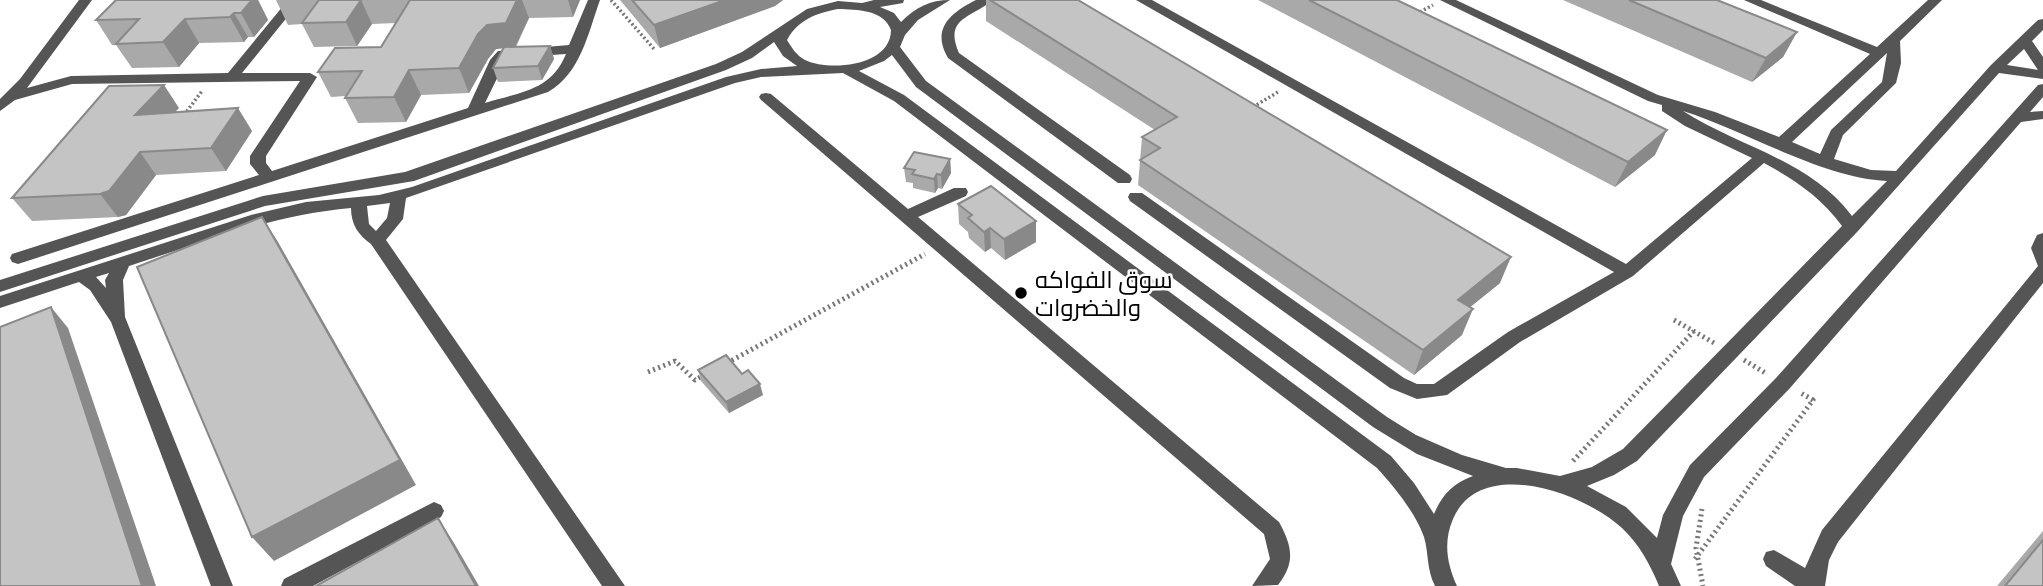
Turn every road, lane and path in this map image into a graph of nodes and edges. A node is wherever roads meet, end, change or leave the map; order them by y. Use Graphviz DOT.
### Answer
graph roads {
  1 [pos="86,0"];
  2 [pos="295,0"];
  3 [pos="594,0"];
  4 [pos="611,0"];
  5 [pos="898,0"];
  6 [pos="944,0"];
  7 [pos="986,0"];
  8 [pos="1142,0"];
  9 [pos="1444,0"];
  10 [pos="1750,0"];
  11 [pos="1936,0"];
  12 [pos="858,6"];
  13 [pos="1405,20"];
  14 [pos="2043,23"];
  15 [pos="786,27"];
  16 [pos="1893,39"];
  17 [pos="896,41"];
  18 [pos="2025,41"];
  19 [pos="575,49"];
  20 [pos="656,50"];
  21 [pos="1878,52"];
  22 [pos="2043,67"];
  23 [pos="1996,68"];
  24 [pos="820,69"];
  25 [pos="845,69"];
  26 [pos="2043,75"];
  27 [pos="212,78"];
  28 [pos="231,78"];
  29 [pos="1292,84"];
  30 [pos="2043,88"];
  31 [pos="766,97"];
  32 [pos="1653,98"];
  33 [pos="6,102"];
  34 [pos="1247,111"];
  35 [pos="474,112"];
  36 [pos="2043,115"];
  37 [pos="2018,118"];
  38 [pos="180,121"];
  39 [pos="1782,144"];
  40 [pos="1761,158"];
  41 [pos="1825,162"];
  42 [pos="1900,176"];
  43 [pos="270,177"];
  44 [pos="1124,178"];
  45 [pos="960,192"];
  46 [pos="398,195"];
  47 [pos="1136,197"];
  48 [pos="359,202"];
  49 [pos="906,216"];
  50 [pos="1852,227"];
  51 [pos="2043,239"];
  52 [pos="377,240"];
  53 [pos="941,246"];
  54 [pos="18,258"];
  55 [pos="123,261"];
  56 [pos="2043,262"];
  57 [pos="2043,271"];
  58 [pos="1627,272"];
  59 [pos="80,275"];
  60 [pos="0,286"];
  61 [pos="0,302"];
  62 [pos="1674,320"];
  63 [pos="119,321"];
  64 [pos="1694,331"];
  65 [pos="1731,352"];
  66 [pos="719,367"];
  67 [pos="648,372"];
  68 [pos="707,374"];
  69 [pos="1783,383"];
  70 [pos="1813,400"];
  71 [pos="1572,463"];
  72 [pos="1697,471"];
  73 [pos="1504,476"];
  74 [pos="1564,483"];
  75 [pos="434,511"];
  76 [pos="1436,538"];
  77 [pos="1695,558"];
  78 [pos="1774,559"];
  79 [pos="1661,562"];
  80 [pos="1445,585"];
  81 [pos="222,586"];
  82 [pos="292,586"];
  83 [pos="614,586"];
  84 [pos="1263,586"];
  85 [pos="1670,586"];
  86 [pos="1703,586"];
  87 [pos="1813,586"];
  1 -- 33 [label="street"];
  2 -- 28 [label="street"];
  3 -- 19 [label="street"];
  4 -- 20 [label="path"];
  5 -- 12 [label="street"];
  6 -- 17 [label="street"];
  7 -- 44 [label="street"];
  8 -- 29 [label="street"];
  9 -- 13 [label="path"];
  9 -- 32 [label="street"];
  10 -- 21 [label="street"];
  11 -- 16 [label="street"];
  12 -- 15 [label="street"];
  12 -- 17 [label="street"];
  14 -- 18 [label="street"];
  15 -- 24 [label="street"];
  15 -- 60 [label="street"];
  16 -- 21 [label="street"];
  16 -- 41 [label="street"];
  17 -- 25 [label="street"];
  17 -- 73 [label="street"];
  18 -- 22 [label="street"];
  18 -- 23 [label="street"];
  19 -- 35 [label="street"];
  19 -- 35 [label="street"];
  21 -- 39 [label="street"];
  23 -- 26 [label="street"];
  23 -- 42 [label="street"];
  24 -- 25 [label="street"];
  24 -- 46 [label="street"];
  25 -- 76 [label="street"];
  27 -- 28 [label="street"];
  27 -- 33 [label="street"];
  27 -- 38 [label="path"];
  28 -- 43 [label="street"];
  29 -- 34 [label="path"];
  29 -- 58 [label="street"];
  30 -- 37 [label="street"];
  31 -- 49 [label="street"];
  32 -- 39 [label="street"];
  32 -- 40 [label="street"];
  35 -- 43 [label="street"];
  36 -- 37 [label="street"];
  37 -- 69 [label="street"];
  39 -- 41 [label="street"];
  40 -- 50 [label="street"];
  40 -- 58 [label="street"];
  41 -- 42 [label="street"];
  42 -- 50 [label="street"];
  43 -- 54 [label="street"];
  45 -- 49 [label="street"];
  46 -- 48 [label="street"];
  46 -- 52 [label="street"];
  47 -- 58 [label="street"];
  48 -- 52 [label="street"];
  48 -- 55 [label="street"];
  49 -- 53 [label="street"];
  50 -- 65 [label="street"];
  51 -- 56 [label="street"];
  52 -- 83 [label="street"];
  53 -- 66 [label="path"];
  53 -- 84 [label="street"];
  55 -- 59 [label="street"];
  55 -- 63 [label="street"];
  57 -- 87 [label="street"];
  59 -- 61 [label="street"];
  59 -- 63 [label="street"];
  62 -- 64 [label="path"];
  63 -- 81 [label="street"];
  64 -- 65 [label="path"];
  64 -- 71 [label="path"];
  65 -- 69 [label="path"];
  65 -- 74 [label="street"];
  67 -- 68 [label="path"];
  69 -- 72 [label="street"];
  70 -- 77 [label="path"];
  72 -- 77 [label="path"];
  72 -- 79 [label="street"];
  73 -- 74 [label="street"];
  73 -- 76 [label="street"];
  74 -- 79 [label="street"];
  75 -- 82 [label="street"];
  76 -- 80 [label="street"];
  77 -- 86 [label="path"];
  78 -- 87 [label="street"];
  79 -- 85 [label="street"];
}
